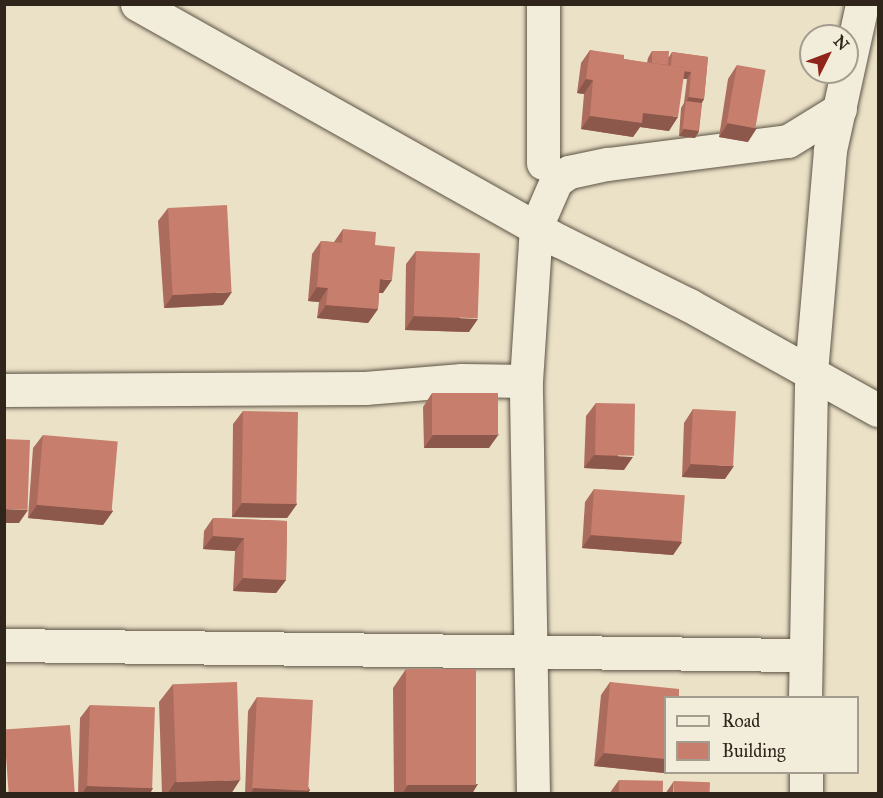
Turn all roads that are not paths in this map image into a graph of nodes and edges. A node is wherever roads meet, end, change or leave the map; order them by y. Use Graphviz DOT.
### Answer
graph roads {
  1 [pos="136,4"];
  2 [pos="543,4"];
  3 [pos="862,4"];
  4 [pos="840,109"];
  5 [pos="543,163"];
  6 [pos="536,227"];
  7 [pos="811,372"];
  8 [pos="526,381"];
  9 [pos="4,390"];
  10 [pos="879,410"];
  11 [pos="4,645"];
  12 [pos="532,651"];
  13 [pos="805,655"];
  14 [pos="805,696"];
  15 [pos="806,774"];
  16 [pos="533,794"];
  17 [pos="806,794"];
  1 -- 6 [label="street"];
  2 -- 5 [label="street"];
  3 -- 4 [label="street"];
  4 -- 6 [label="street"];
  4 -- 7 [label="street"];
  6 -- 7 [label="street"];
  6 -- 8 [label="street"];
  7 -- 10 [label="street"];
  7 -- 13 [label="street"];
  8 -- 9 [label="street"];
  8 -- 12 [label="street"];
  11 -- 12 [label="street"];
  12 -- 13 [label="street"];
  12 -- 16 [label="street"];
  13 -- 14 [label="street"];
  15 -- 17 [label="street"];
}
